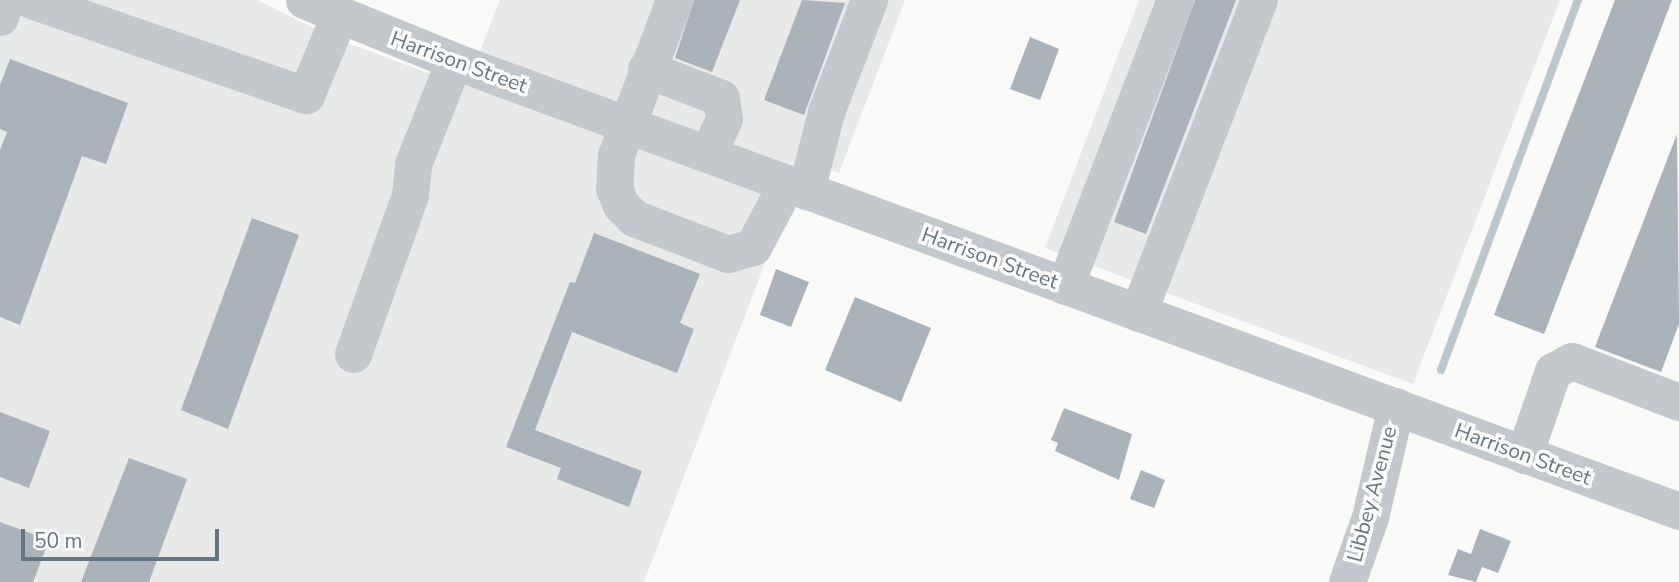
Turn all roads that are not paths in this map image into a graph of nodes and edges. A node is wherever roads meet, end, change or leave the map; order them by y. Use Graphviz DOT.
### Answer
graph roads {
  1 [pos="6,0"];
  2 [pos="31,0"];
  3 [pos="304,0"];
  4 [pos="674,0"];
  5 [pos="869,0"];
  6 [pos="1175,0"];
  7 [pos="1259,0"];
  8 [pos="339,16"];
  9 [pos="0,17"];
  10 [pos="454,61"];
  11 [pos="646,69"];
  12 [pos="625,123"];
  13 [pos="708,154"];
  14 [pos="797,187"];
  15 [pos="1065,286"];
  16 [pos="1138,313"];
  17 [pos="354,354"];
  18 [pos="1679,402"];
  19 [pos="1396,406"];
  20 [pos="1524,455"];
  21 [pos="1679,511"];
  22 [pos="1347,582"];
  1 -- 9 [label="street"];
  2 -- 8 [label="street"];
  3 -- 8 [label="street, Harrison Street"];
  4 -- 11 [label="street"];
  5 -- 14 [label="street"];
  6 -- 15 [label="street"];
  7 -- 16 [label="street"];
  8 -- 10 [label="street, Harrison Street"];
  10 -- 12 [label="street, Harrison Street"];
  10 -- 17 [label="street"];
  11 -- 12 [label="street"];
  11 -- 13 [label="street"];
  12 -- 13 [label="street, Harrison Street"];
  12 -- 14 [label="street"];
  13 -- 14 [label="street, Harrison Street"];
  14 -- 15 [label="street, Harrison Street"];
  15 -- 16 [label="street, Harrison Street"];
  16 -- 19 [label="street, Harrison Street"];
  18 -- 20 [label="street"];
  19 -- 20 [label="street, Harrison Street"];
  19 -- 22 [label="street, Libbey Avenue"];
  20 -- 21 [label="street, Harrison Street"];
}
